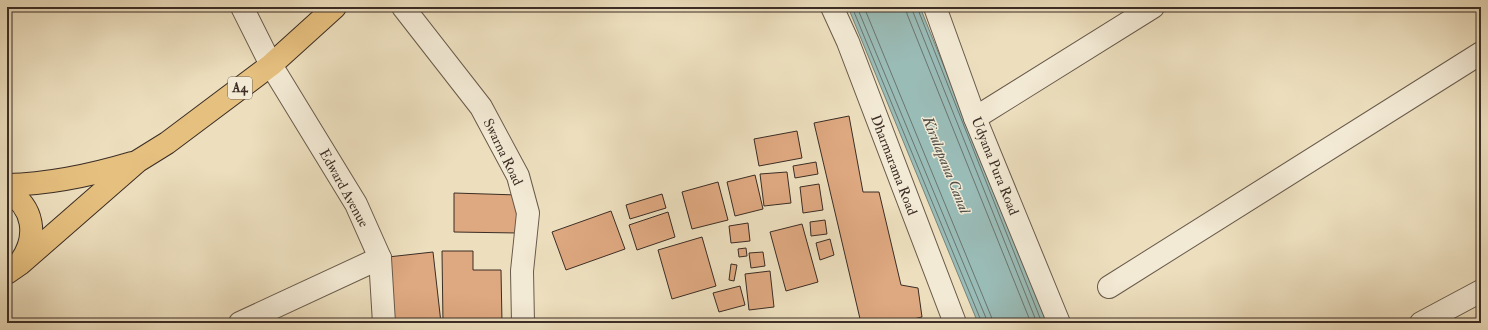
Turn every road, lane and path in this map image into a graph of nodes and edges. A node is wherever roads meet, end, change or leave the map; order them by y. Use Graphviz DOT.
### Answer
graph roads {
  1 [pos="242,7"];
  2 [pos="335,7"];
  3 [pos="403,7"];
  4 [pos="832,7"];
  5 [pos="935,7"];
  6 [pos="1152,7"];
  7 [pos="1481,53"];
  8 [pos="271,65"];
  9 [pos="975,118"];
  10 [pos="138,161"];
  11 [pos="7,185"];
  12 [pos="7,191"];
  13 [pos="380,258"];
  14 [pos="13,269"];
  15 [pos="1109,287"];
  16 [pos="1481,291"];
  17 [pos="240,323"];
  18 [pos="384,323"];
  19 [pos="523,323"];
  20 [pos="955,323"];
  21 [pos="1059,323"];
  22 [pos="1421,323"];
  1 -- 8 [label="street, Edward Avenue"];
  2 -- 8 [label="highway, A4"];
  3 -- 19 [label="street, Swarna Road"];
  4 -- 20 [label="street, Dharmarama Road"];
  5 -- 9 [label="street, Udyana Pura Road"];
  6 -- 9 [label="street"];
  7 -- 15 [label="street"];
  8 -- 10 [label="highway, A4"];
  8 -- 13 [label="street, Edward Avenue"];
  9 -- 21 [label="street, Udyana Pura Road"];
  10 -- 11 [label="highway, A4"];
  10 -- 14 [label="highway, A4"];
  12 -- 14 [label="highway"];
  13 -- 17 [label="street"];
  13 -- 18 [label="street, Edward Avenue"];
  16 -- 22 [label="street"];
}
